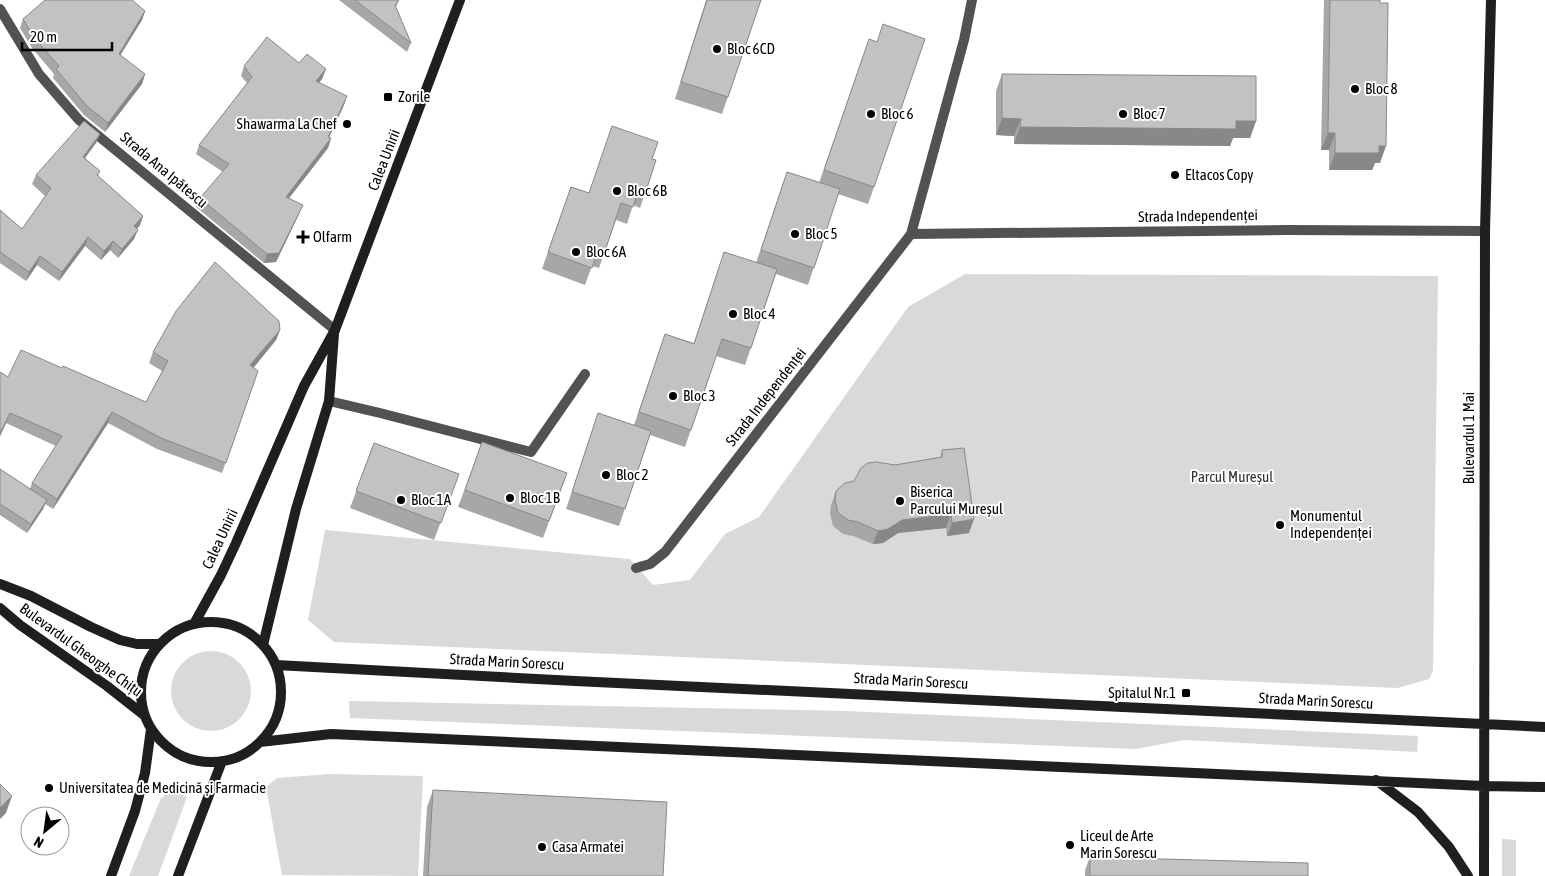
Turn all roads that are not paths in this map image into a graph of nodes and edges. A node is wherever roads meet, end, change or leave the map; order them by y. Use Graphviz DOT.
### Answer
graph roads {
  1 [pos="460,0"];
  2 [pos="972,0"];
  3 [pos="1491,0"];
  4 [pos="0,9"];
  5 [pos="1485,231"];
  6 [pos="911,234"];
  7 [pos="334,330"];
  8 [pos="585,374"];
  9 [pos="329,401"];
  10 [pos="636,568"];
  11 [pos="0,584"];
  12 [pos="0,608"];
  13 [pos="194,624"];
  14 [pos="159,644"];
  15 [pos="263,644"];
  16 [pos="276,665"];
  17 [pos="144,715"];
  18 [pos="1484,725"];
  19 [pos="1545,727"];
  20 [pos="151,729"];
  21 [pos="260,742"];
  22 [pos="222,761"];
  23 [pos="1376,780"];
  24 [pos="1484,786"];
  25 [pos="1545,787"];
  26 [pos="111,876"];
  27 [pos="178,876"];
  28 [pos="1468,876"];
  29 [pos="1484,876"];
  1 -- 7 [label="main road, Calea Unirii"];
  2 -- 6 [label="street, Strada Independenței"];
  3 -- 5 [label="main road, Bulevardul 1 Mai"];
  4 -- 7 [label="street, Strada Ana Ipătescu"];
  5 -- 6 [label="street, Strada Independenței"];
  5 -- 18 [label="main road, Bulevardul 1 Mai"];
  6 -- 10 [label="street, Strada Independenței"];
  7 -- 9 [label="main road, Calea Unirii"];
  7 -- 13 [label="main road, Calea Unirii"];
  8 -- 9 [label="street"];
  9 -- 15 [label="main road, Calea Unirii"];
  11 -- 14 [label="main road, Bulevardul Gheorghe Chițu"];
  12 -- 17 [label="main road, Bulevardul Gheorghe Chițu"];
  13 -- 14 [label="main road"];
  13 -- 15 [label="main road"];
  14 -- 17 [label="main road"];
  15 -- 16 [label="main road"];
  16 -- 18 [label="main road, Strada Marin Sorescu"];
  16 -- 21 [label="main road"];
  17 -- 20 [label="main road"];
  18 -- 19 [label="main road, Strada Marin Sorescu"];
  18 -- 24 [label="main road, Bulevardul 1 Mai"];
  20 -- 22 [label="main road"];
  20 -- 26 [label="main road"];
  21 -- 22 [label="main road"];
  21 -- 23 [label="main road"];
  22 -- 27 [label="main road"];
  23 -- 24 [label="main road"];
  23 -- 28 [label="main road"];
  24 -- 25 [label="main road"];
  24 -- 29 [label="main road, Bulevardul 1 Mai"];
}
